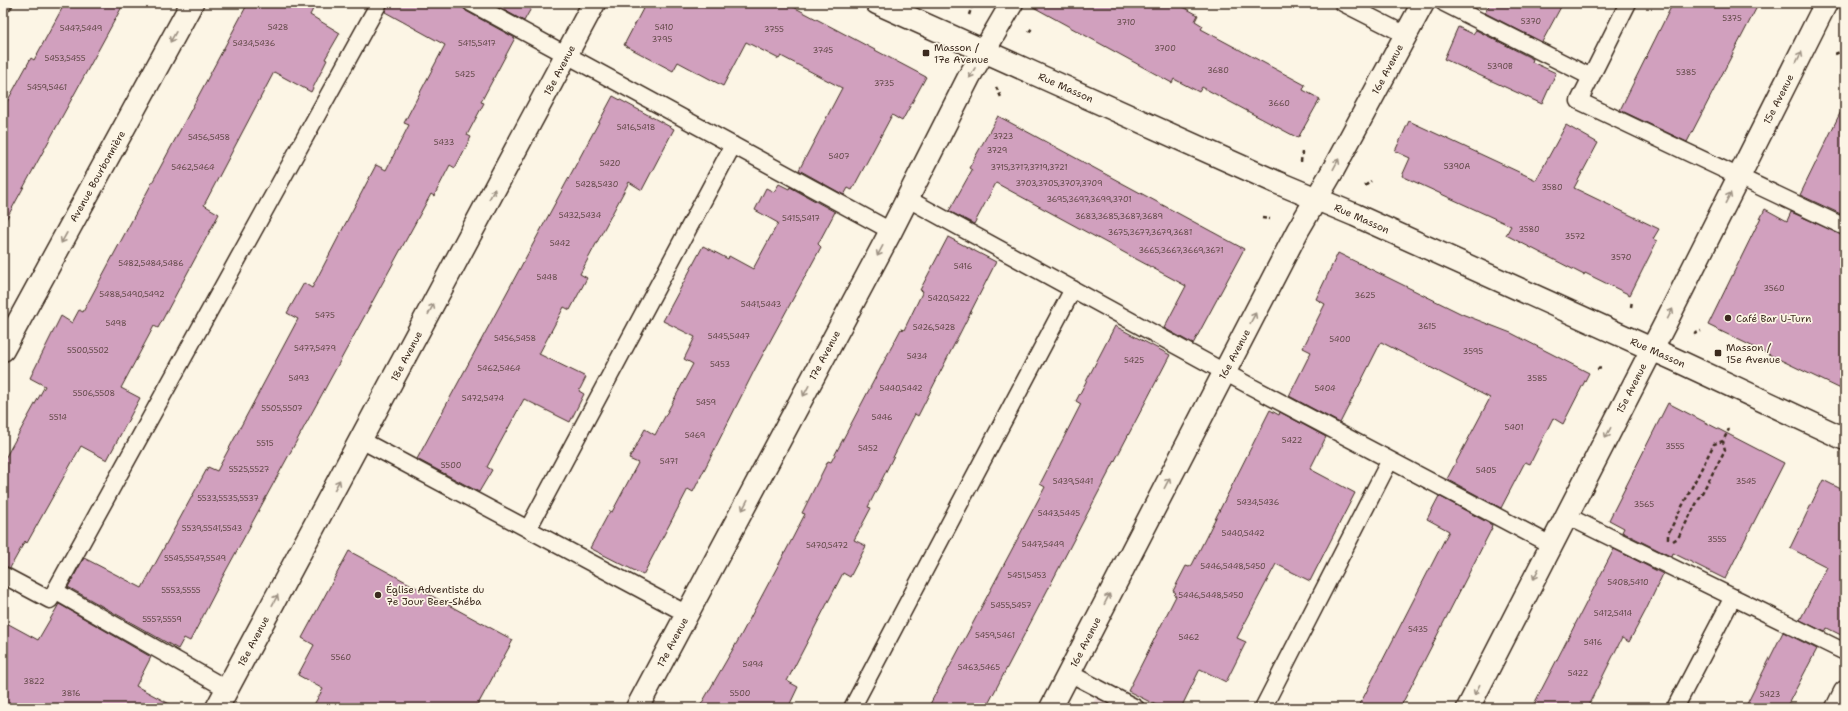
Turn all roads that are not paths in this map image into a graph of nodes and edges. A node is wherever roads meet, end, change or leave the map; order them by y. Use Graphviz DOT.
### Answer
graph roads {
  1 [pos="192,3"];
  2 [pos="379,3"];
  3 [pos="471,3"];
  4 [pos="594,3"];
  5 [pos="877,3"];
  6 [pos="1012,3"];
  7 [pos="1343,3"];
  8 [pos="1423,3"];
  9 [pos="1444,3"];
  10 [pos="1628,3"];
  11 [pos="1826,3"];
  12 [pos="1406,35"];
  13 [pos="984,52"];
  14 [pos="566,55"];
  15 [pos="1591,77"];
  16 [pos="732,145"];
  17 [pos="1739,176"];
  18 [pos="1316,198"];
  19 [pos="908,199"];
  20 [pos="1845,227"];
  21 [pos="891,231"];
  22 [pos="1073,289"];
  23 [pos="1652,349"];
  24 [pos="3,350"];
  25 [pos="1225,371"];
  26 [pos="1845,439"];
  27 [pos="361,440"];
  28 [pos="1390,460"];
  29 [pos="1566,516"];
  30 [pos="528,529"];
  31 [pos="1551,545"];
  32 [pos="3,575"];
  33 [pos="55,592"];
  34 [pos="1733,597"];
  35 [pos="687,614"];
  36 [pos="1845,652"];
  37 [pos="1069,673"];
  38 [pos="227,689"];
  39 [pos="1845,692"];
  40 [pos="217,708"];
  41 [pos="637,708"];
  42 [pos="852,708"];
  43 [pos="1051,708"];
  44 [pos="1136,708"];
  45 [pos="1263,708"];
  46 [pos="1468,708"];
  47 [pos="1676,708"];
  48 [pos="1837,708"];
  1 -- 24 [label="street, Avenue Bourbonnière, one-way"];
  2 -- 33 [label="lane"];
  3 -- 14 [label="lane"];
  4 -- 14 [label="street, 18e Avenue"];
  5 -- 13 [label="street, Rue Masson"];
  6 -- 13 [label="street, 17e Avenue"];
  7 -- 12 [label="lane"];
  8 -- 12 [label="street, 16e Avenue"];
  9 -- 15 [label="lane"];
  10 -- 15 [label="lane"];
  17 -- 11 [label="street, 15e Avenue, one-way"];
  18 -- 12 [label="street, 16e Avenue, one-way"];
  13 -- 18 [label="street, Rue Masson"];
  13 -- 19 [label="street, 17e Avenue, one-way"];
  14 -- 16 [label="lane"];
  27 -- 14 [label="street, 18e Avenue, one-way"];
  15 -- 17 [label="lane"];
  16 -- 21 [label="lane"];
  16 -- 30 [label="lane"];
  17 -- 20 [label="lane"];
  23 -- 17 [label="street, 15e Avenue, one-way"];
  18 -- 23 [label="street, Rue Masson"];
  25 -- 18 [label="street, 16e Avenue, one-way"];
  19 -- 21 [label="street, 17e Avenue"];
  19 -- 22 [label="lane"];
  21 -- 35 [label="street, 17e Avenue, one-way"];
  22 -- 25 [label="lane"];
  22 -- 42 [label="lane"];
  23 -- 26 [label="street, Rue Masson"];
  23 -- 29 [label="street, 15e Avenue, one-way"];
  25 -- 28 [label="lane"];
  37 -- 25 [label="street, 16e Avenue, one-way"];
  27 -- 30 [label="lane"];
  38 -- 27 [label="street, 18e Avenue, one-way"];
  28 -- 31 [label="lane"];
  28 -- 45 [label="lane"];
  29 -- 31 [label="street, 15e Avenue"];
  29 -- 34 [label="lane"];
  30 -- 35 [label="lane"];
  31 -- 46 [label="street, 15e Avenue, one-way"];
  32 -- 33 [label="lane"];
  33 -- 38 [label="lane"];
  34 -- 36 [label="lane"];
  34 -- 47 [label="lane"];
  35 -- 41 [label="street, 17e Avenue"];
  37 -- 43 [label="street, 16e Avenue"];
  37 -- 44 [label="lane"];
  38 -- 40 [label="street, 18e Avenue"];
  39 -- 48 [label="street"];
}
